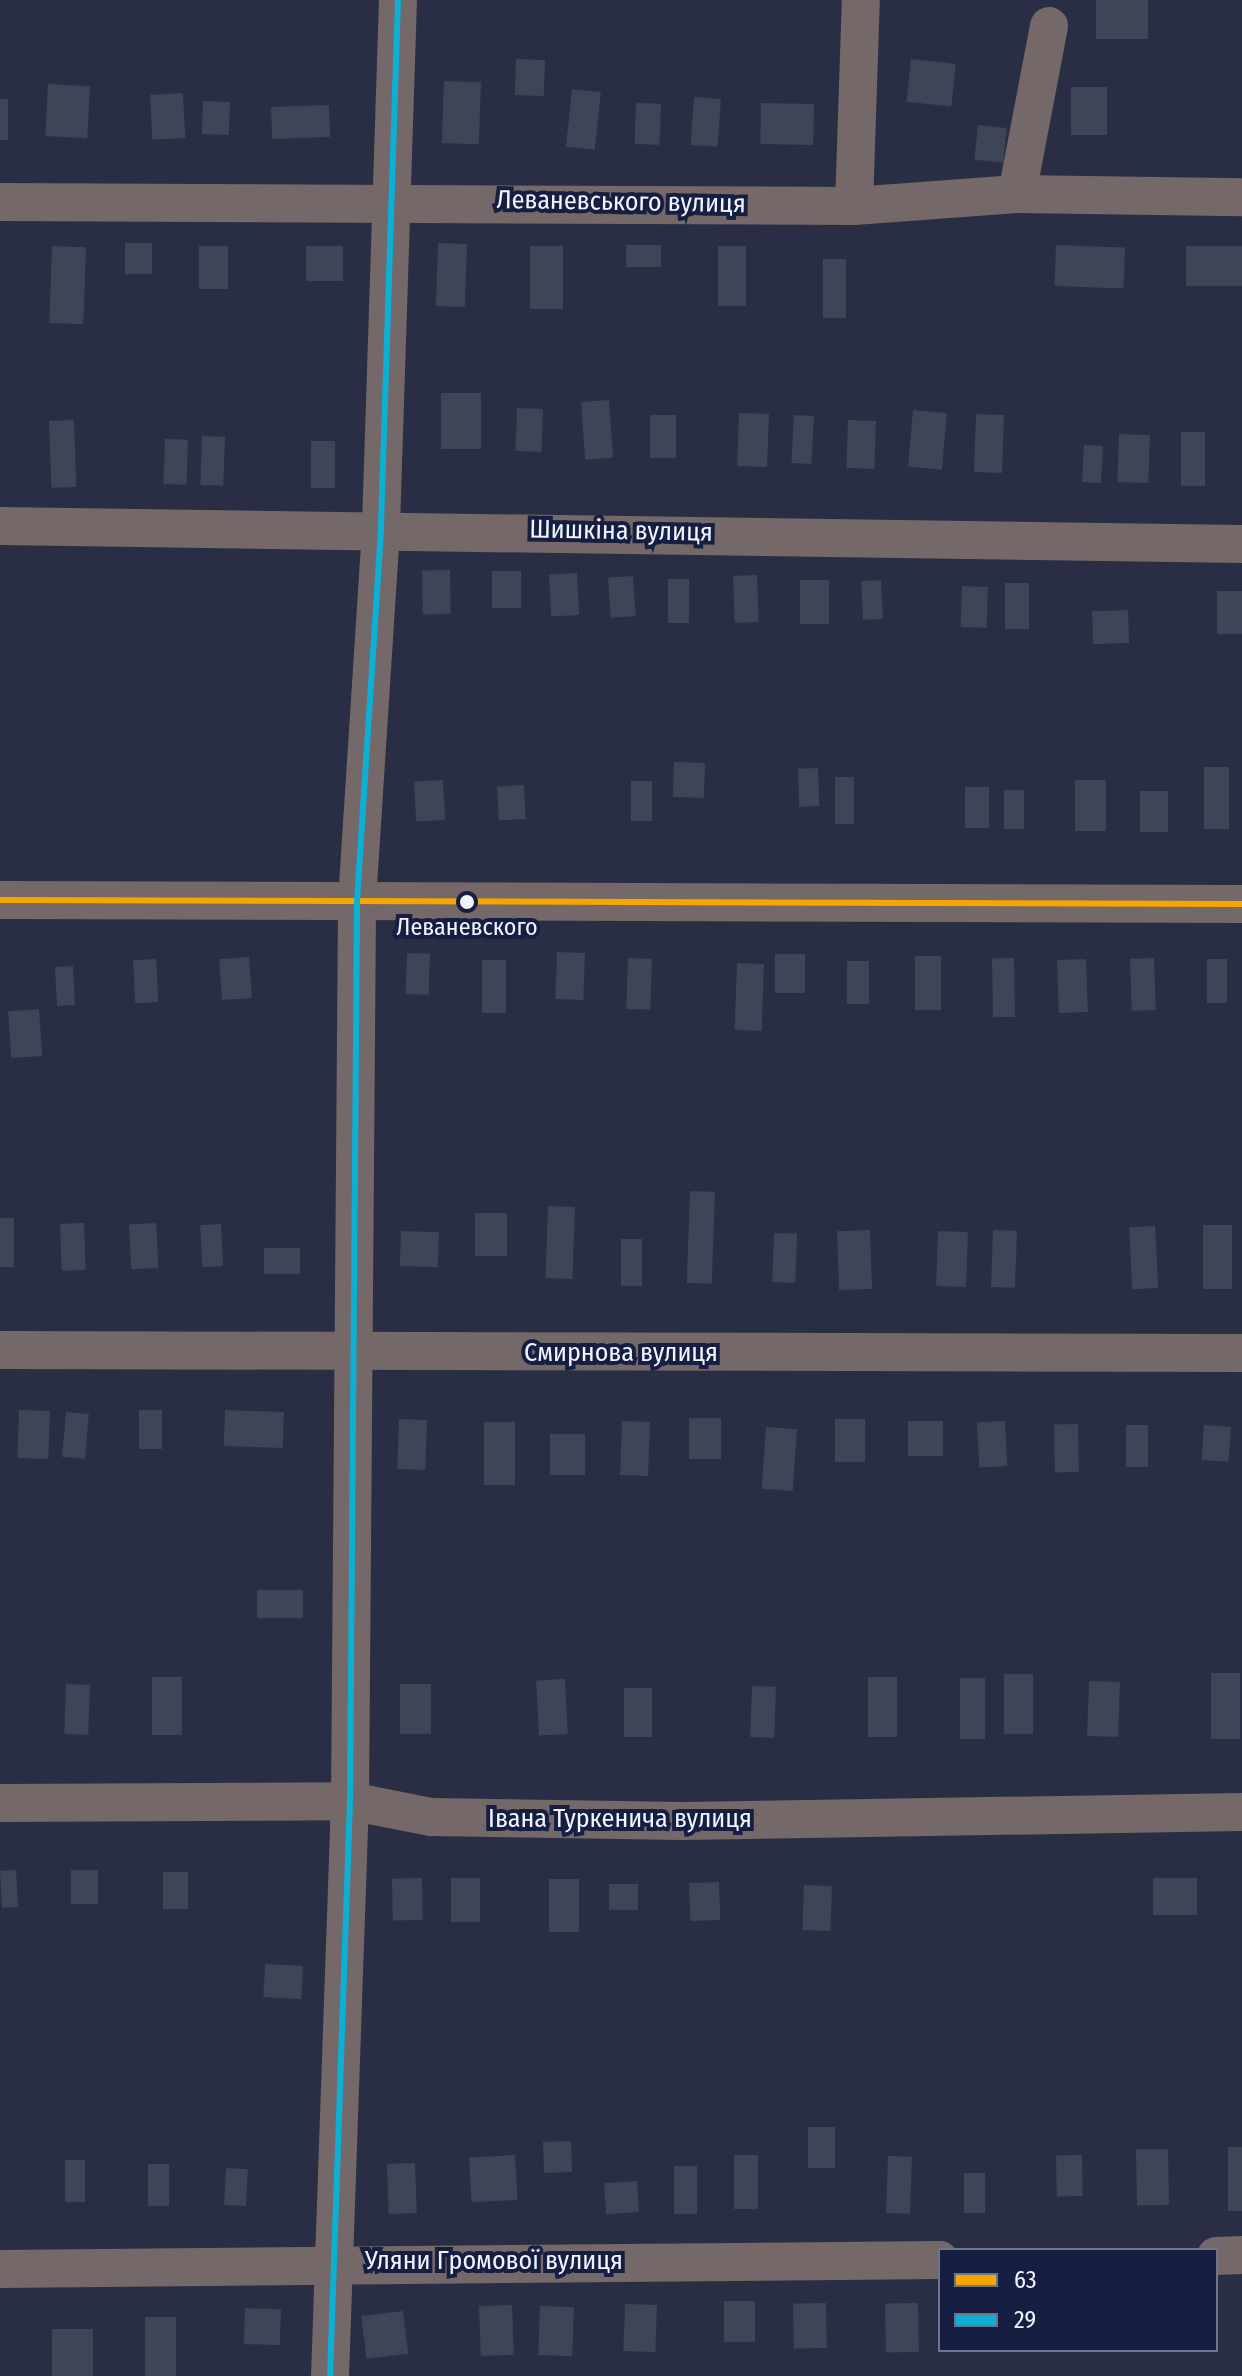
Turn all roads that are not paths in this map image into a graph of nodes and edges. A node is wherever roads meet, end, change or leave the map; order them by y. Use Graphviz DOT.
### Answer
graph roads {
  1 [pos="398,0"];
  2 [pos="861,0"];
  3 [pos="1049,26"];
  4 [pos="1017,194"];
  5 [pos="1242,197"];
  6 [pos="392,198"];
  7 [pos="0,202"];
  8 [pos="854,206"];
  9 [pos="0,526"];
  10 [pos="381,526"];
  11 [pos="1242,544"];
  12 [pos="0,900"];
  13 [pos="357,901"];
  14 [pos="1242,904"];
  15 [pos="0,1350"];
  16 [pos="357,1353"];
  17 [pos="1242,1353"];
  18 [pos="350,1801"];
  19 [pos="0,1803"];
  20 [pos="1242,1812"];
  21 [pos="1242,2255"];
  22 [pos="1218,2256"];
  23 [pos="938,2260"];
  24 [pos="337,2261"];
  25 [pos="0,2269"];
  26 [pos="330,2376"];
  1 -- 6 [label="street"];
  2 -- 8 [label="street"];
  3 -- 4 [label="street"];
  4 -- 5 [label="street, Леваневського вулиця"];
  4 -- 8 [label="street, Леваневського вулиця"];
  6 -- 7 [label="street, Леваневського вулиця"];
  6 -- 8 [label="street, Леваневського вулиця"];
  6 -- 10 [label="street"];
  9 -- 10 [label="street, Шишкіна вулиця"];
  10 -- 11 [label="street, Шишкіна вулиця"];
  10 -- 13 [label="street"];
  12 -- 13 [label="street"];
  13 -- 14 [label="street"];
  13 -- 16 [label="street"];
  15 -- 16 [label="street, Смирнова вулиця"];
  16 -- 17 [label="street, Смирнова вулиця"];
  16 -- 18 [label="street"];
  18 -- 19 [label="street, Івана Туркенича вулиця"];
  18 -- 20 [label="street, Івана Туркенича вулиця"];
  18 -- 24 [label="street"];
  21 -- 22 [label="street"];
  23 -- 24 [label="street, Уляни Громової вулиця"];
  24 -- 25 [label="street, Уляни Громової вулиця"];
  24 -- 26 [label="street"];
}
